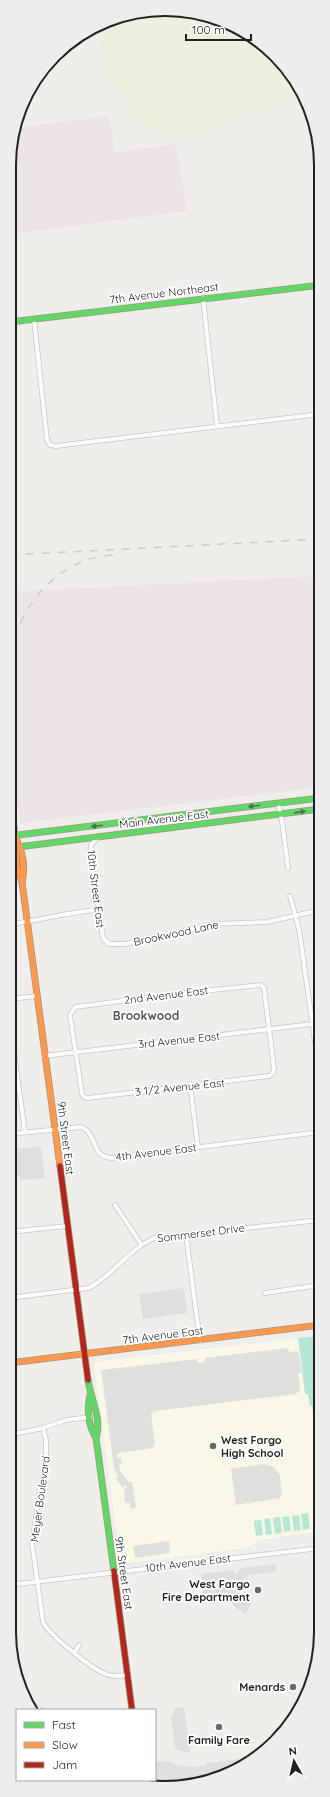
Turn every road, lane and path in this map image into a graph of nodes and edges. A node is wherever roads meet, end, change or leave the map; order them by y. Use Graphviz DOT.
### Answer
graph roads {
  1 [pos="314,286"];
  2 [pos="203,298"];
  3 [pos="34,319"];
  4 [pos="16,321"];
  5 [pos="314,415"];
  6 [pos="217,426"];
  7 [pos="314,799"];
  8 [pos="278,804"];
  9 [pos="314,810"];
  10 [pos="280,815"];
  11 [pos="16,836"];
  12 [pos="97,837"];
  13 [pos="16,840"];
  14 [pos="21,847"];
  15 [pos="16,848"];
  16 [pos="16,865"];
  17 [pos="288,868"];
  18 [pos="22,882"];
  19 [pos="290,896"];
  20 [pos="97,910"];
  21 [pos="314,911"];
  22 [pos="295,916"];
  23 [pos="27,922"];
  24 [pos="16,923"];
  25 [pos="105,942"];
  26 [pos="36,996"];
  27 [pos="16,998"];
  28 [pos="313,1024"];
  29 [pos="269,1030"];
  30 [pos="314,1032"];
  31 [pos="76,1052"];
  32 [pos="44,1056"];
  33 [pos="16,1068"];
  34 [pos="190,1084"];
  35 [pos="56,1128"];
  36 [pos="25,1132"];
  37 [pos="16,1133"];
  38 [pos="314,1133"];
  39 [pos="198,1147"];
  40 [pos="115,1205"];
  41 [pos="314,1221"];
  42 [pos="67,1226"];
  43 [pos="16,1231"];
  44 [pos="186,1235"];
  45 [pos="141,1244"];
  46 [pos="314,1286"];
  47 [pos="76,1290"];
  48 [pos="265,1293"];
  49 [pos="16,1297"];
  50 [pos="314,1326"];
  51 [pos="200,1341"];
  52 [pos="84,1354"];
  53 [pos="16,1362"];
  54 [pos="90,1396"];
  55 [pos="91,1417"];
  56 [pos="43,1428"];
  57 [pos="16,1434"];
  58 [pos="96,1438"];
  59 [pos="314,1549"];
  60 [pos="114,1572"];
  61 [pos="36,1581"];
  62 [pos="16,1584"];
  63 [pos="79,1645"];
  64 [pos="74,1652"];
  65 [pos="128,1675"];
  66 [pos="132,1709"];
  1 -- 2 [label="main road, 7th Avenue Northeast"];
  2 -- 3 [label="main road, 7th Avenue Northeast"];
  2 -- 6 [label="street"];
  3 -- 4 [label="main road, 7th Avenue Northeast"];
  3 -- 6 [label="street"];
  5 -- 6 [label="street"];
  7 -- 8 [label="main road, Main Avenue East"];
  8 -- 10 [label="street"];
  8 -- 11 [label="main road, Main Avenue East, one-way"];
  10 -- 9 [label="main road, Main Avenue East, one-way"];
  10 -- 12 [label="main road, Main Avenue East"];
  10 -- 17 [label="street"];
  12 -- 14 [label="main road, Main Avenue East"];
  12 -- 20 [label="street, 10th Street East"];
  13 -- 14 [label="main road, 9th Street East"];
  14 -- 15 [label="main road, Main Avenue East"];
  14 -- 18 [label="main road, 9th Street East"];
  16 -- 18 [label="main road, 9th Street East"];
  18 -- 23 [label="main road, 9th Street East"];
  19 -- 22 [label="street"];
  20 -- 23 [label="street"];
  20 -- 25 [label="street, 10th Street East"];
  21 -- 22 [label="street, Brookwood Lane"];
  22 -- 25 [label="street, Brookwood Lane"];
  22 -- 28 [label="street"];
  23 -- 24 [label="street"];
  23 -- 26 [label="main road, 9th Street East"];
  26 -- 27 [label="street"];
  26 -- 32 [label="main road, 9th Street East"];
  28 -- 29 [label="street, 3rd Avenue East"];
  28 -- 30 [label="street"];
  29 -- 31 [label="street, 3rd Avenue East"];
  29 -- 31 [label="street, 2nd Avenue East"];
  29 -- 34 [label="street, 3 1/2 Avenue East"];
  31 -- 32 [label="street, 3rd Avenue East"];
  31 -- 34 [label="street, 3 1/2 Avenue East"];
  32 -- 35 [label="main road, 9th Street East"];
  33 -- 36 [label="street"];
  34 -- 39 [label="street"];
  35 -- 36 [label="street, 4th Avenue East"];
  35 -- 39 [label="street, 4th Avenue East"];
  35 -- 42 [label="main road, 9th Street East"];
  36 -- 37 [label="street, 4th Avenue East"];
  38 -- 39 [label="street, 4th Avenue East"];
  40 -- 45 [label="street"];
  41 -- 44 [label="street, Sommerset Drive"];
  42 -- 43 [label="street"];
  42 -- 47 [label="main road, 9th Street East"];
  44 -- 45 [label="street, Sommerset Drive"];
  44 -- 51 [label="street"];
  45 -- 47 [label="street, Sommerset Drive"];
  46 -- 48 [label="street"];
  47 -- 49 [label="street, Sommerset Drive"];
  47 -- 52 [label="main road, 9th Street East"];
  50 -- 51 [label="main road, 7th Avenue East"];
  51 -- 52 [label="main road, 7th Avenue East"];
  52 -- 53 [label="main road, 7th Avenue East"];
  52 -- 54 [label="main road, 9th Street East"];
  54 -- 55 [label="main road, 9th Street East"];
  54 -- 58 [label="main road, 9th Street East"];
  55 -- 56 [label="street"];
  55 -- 58 [label="main road, 9th Street East"];
  56 -- 57 [label="street"];
  56 -- 61 [label="street, Meyer Boulevard"];
  58 -- 60 [label="main road, 9th Street East"];
  59 -- 60 [label="street, 10th Avenue East"];
  60 -- 61 [label="street, 10th Avenue East"];
  60 -- 65 [label="main road, 9th Street East"];
  61 -- 62 [label="street, 10th Avenue East"];
  61 -- 64 [label="street, Meyer Boulevard"];
  63 -- 64 [label="street"];
  64 -- 65 [label="street, Meyer Boulevard"];
  65 -- 66 [label="main road, 9th Street East"];
}
